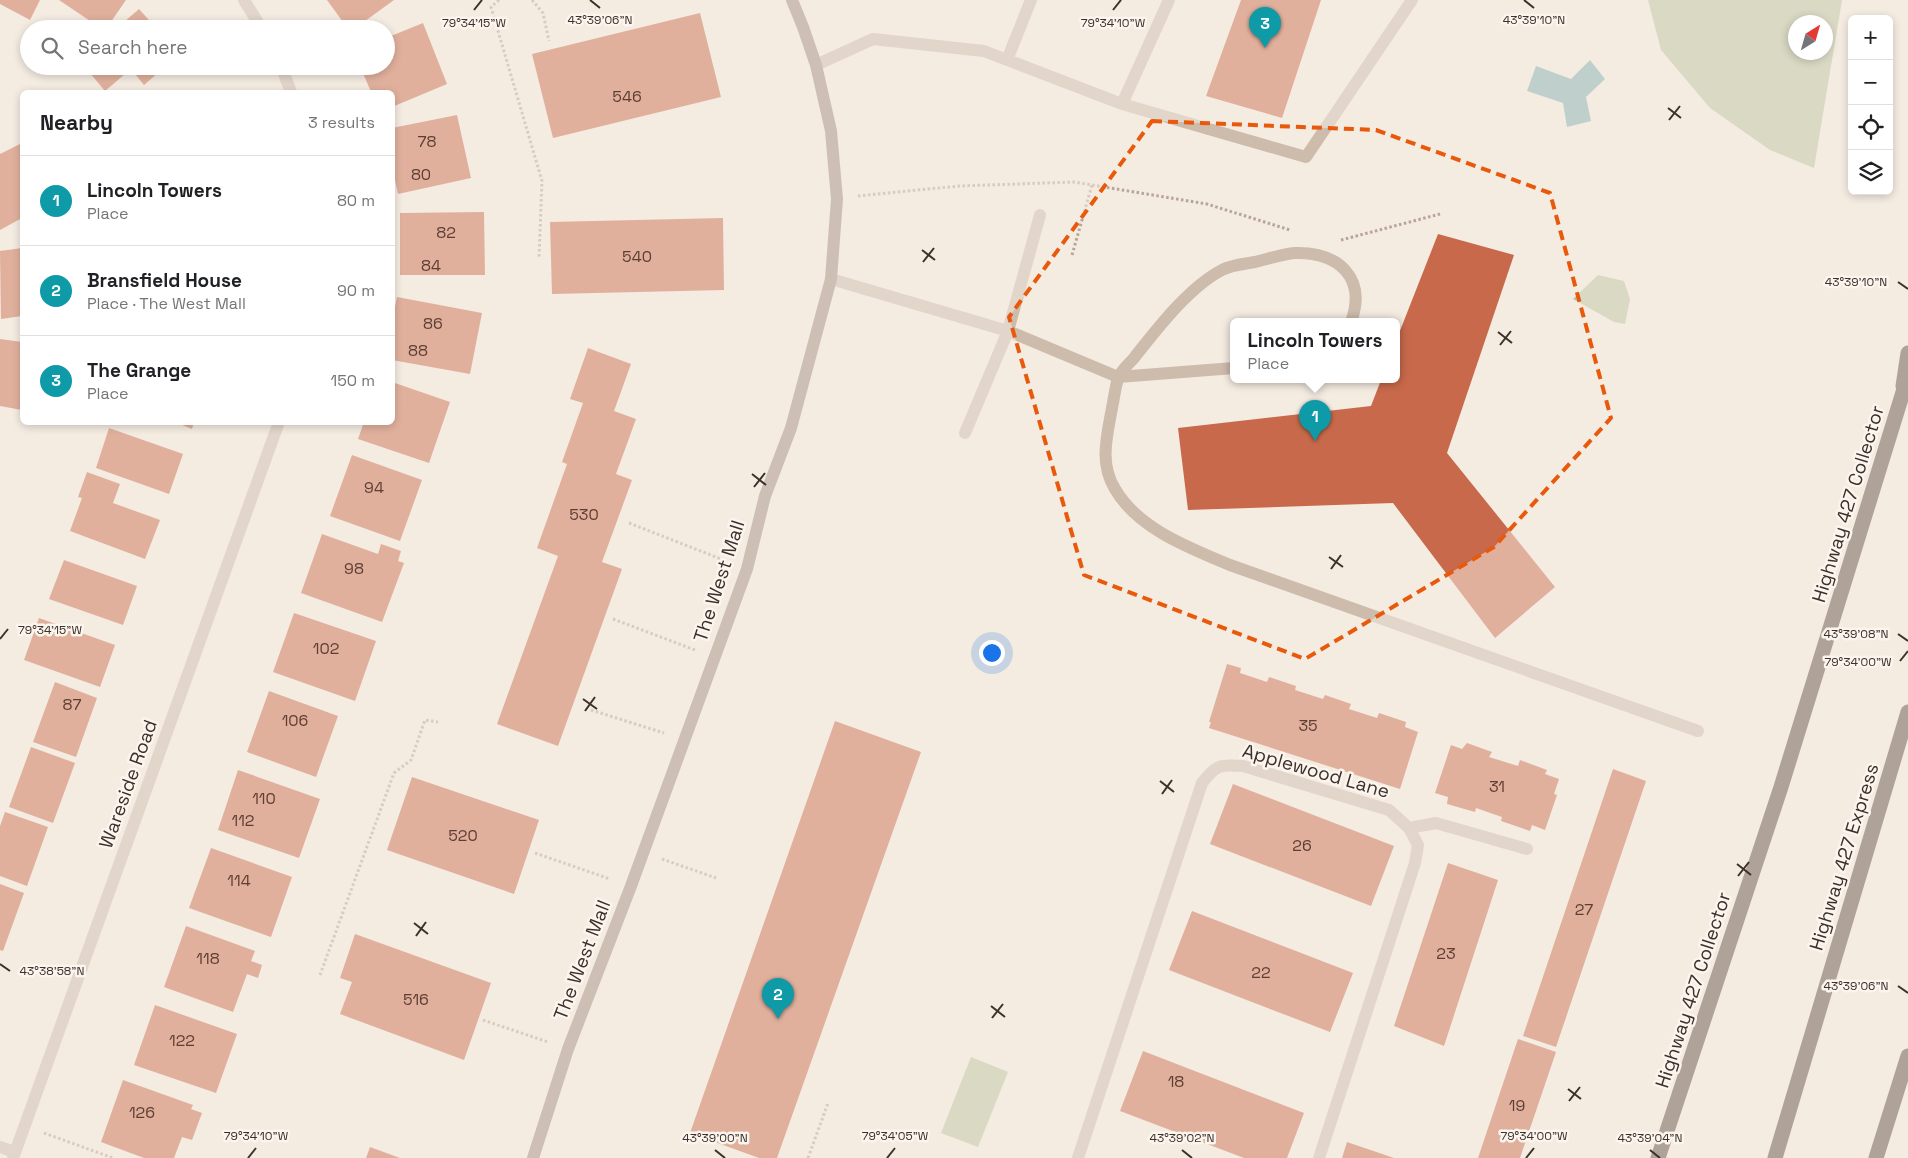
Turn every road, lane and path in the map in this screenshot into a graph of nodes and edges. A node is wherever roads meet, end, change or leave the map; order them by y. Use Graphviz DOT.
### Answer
graph roads {
  1 [pos="244,0"];
  2 [pos="498,0"];
  3 [pos="532,0"];
  4 [pos="792,0"];
  5 [pos="1031,0"];
  6 [pos="1169,0"];
  7 [pos="1412,0"];
  8 [pos="256,20"];
  9 [pos="549,41"];
  10 [pos="1007,60"];
  11 [pos="816,65"];
  12 [pos="284,75"];
  13 [pos="290,90"];
  14 [pos="1122,104"];
  15 [pos="1092,185"];
  16 [pos="837,199"];
  17 [pos="1440,214"];
  18 [pos="1040,215"];
  19 [pos="1295,232"];
  20 [pos="1340,240"];
  21 [pos="1072,255"];
  22 [pos="539,258"];
  23 [pos="831,279"];
  24 [pos="1353,318"];
  25 [pos="1008,331"];
  26 [pos="1908,352"];
  27 [pos="1230,368"];
  28 [pos="1908,376"];
  29 [pos="1118,377"];
  30 [pos="1899,405"];
  31 [pos="278,425"];
  32 [pos="965,433"];
  33 [pos="629,522"];
  34 [pos="746,569"];
  35 [pos="613,619"];
  36 [pos="714,657"];
  37 [pos="591,710"];
  38 [pos="1908,712"];
  39 [pos="438,722"];
  40 [pos="1698,731"];
  41 [pos="684,740"];
  42 [pos="1409,828"];
  43 [pos="1527,849"];
  44 [pos="535,853"];
  45 [pos="643,853"];
  46 [pos="716,878"];
  47 [pos="631,886"];
  48 [pos="320,974"];
  49 [pos="483,1020"];
  50 [pos="568,1049"];
  51 [pos="1908,1056"];
  52 [pos="828,1103"];
  53 [pos="25,1126"];
  54 [pos="0,1147"];
  55 [pos="13,1155"];
  56 [pos="113,1158"];
  57 [pos="533,1158"];
  58 [pos="808,1158"];
  59 [pos="1078,1158"];
  60 [pos="1319,1158"];
  61 [pos="1658,1158"];
  62 [pos="1775,1158"];
  63 [pos="1876,1158"];
  1 -- 8 [label="street"];
  2 -- 22 [label="path"];
  3 -- 9 [label="path"];
  4 -- 11 [label="main road, The West Mall"];
  5 -- 10 [label="street"];
  6 -- 14 [label="street"];
  7 -- 14 [label="street"];
  10 -- 11 [label="street"];
  10 -- 14 [label="street"];
  11 -- 16 [label="main road, The West Mall"];
  12 -- 13 [label="street"];
  15 -- 16 [label="path"];
  15 -- 19 [label="path"];
  15 -- 21 [label="path"];
  16 -- 23 [label="main road, The West Mall"];
  17 -- 20 [label="path"];
  18 -- 25 [label="street"];
  23 -- 25 [label="street"];
  23 -- 34 [label="main road, The West Mall"];
  24 -- 29 [label="street"];
  25 -- 29 [label="street"];
  25 -- 32 [label="street"];
  26 -- 30 [label="highway"];
  27 -- 29 [label="street"];
  28 -- 30 [label="highway, Highway 427 Collector"];
  29 -- 40 [label="street"];
  30 -- 61 [label="highway, Highway 427 Collector"];
  31 -- 53 [label="street, Wareside Road"];
  33 -- 34 [label="path"];
  34 -- 36 [label="main road, The West Mall"];
  35 -- 36 [label="path"];
  36 -- 41 [label="main road, The West Mall"];
  37 -- 41 [label="path"];
  38 -- 62 [label="highway, Highway 427 Express"];
  39 -- 48 [label="path"];
  41 -- 45 [label="main road, The West Mall"];
  42 -- 43 [label="street"];
  42 -- 59 [label="street, Applewood Lane"];
  42 -- 60 [label="street, Applewood Lane"];
  44 -- 47 [label="path"];
  45 -- 46 [label="path"];
  45 -- 47 [label="main road, The West Mall"];
  47 -- 50 [label="main road, The West Mall"];
  49 -- 50 [label="path"];
  50 -- 57 [label="main road, The West Mall"];
  51 -- 63 [label="highway"];
  52 -- 58 [label="path"];
  53 -- 55 [label="street, Wareside Road"];
  53 -- 56 [label="path"];
  54 -- 55 [label="street"];
}
